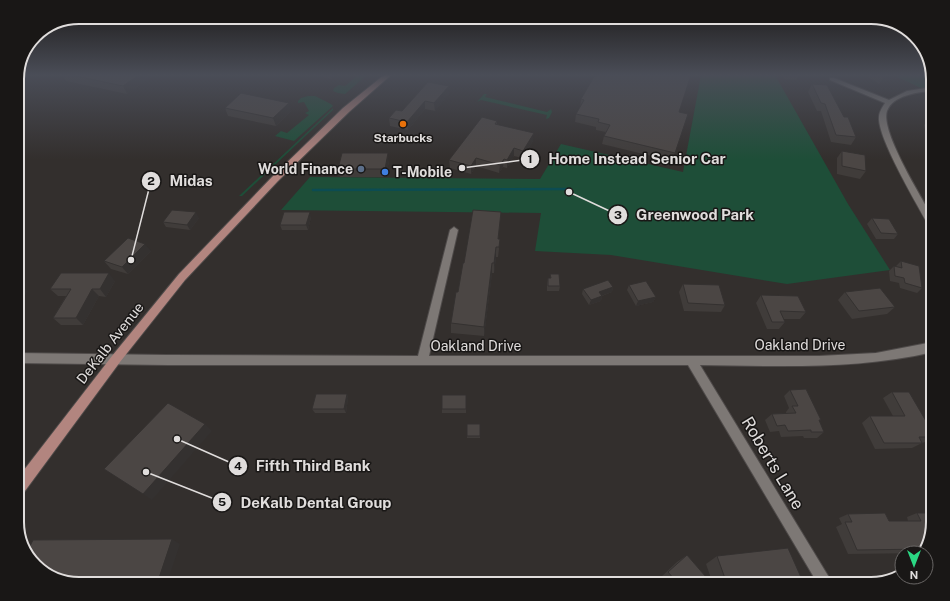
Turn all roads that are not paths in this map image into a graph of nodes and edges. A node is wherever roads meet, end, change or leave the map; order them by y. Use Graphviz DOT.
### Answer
graph roads {
  1 [pos="355,103"];
  2 [pos="889,103"];
  3 [pos="926,212"];
  4 [pos="454,230"];
  5 [pos="926,349"];
  6 [pos="24,358"];
  7 [pos="116,359"];
  8 [pos="691,360"];
  9 [pos="422,361"];
  10 [pos="24,481"];
  11 [pos="822,577"];
  1 -- 7 [label="main road, DeKalb Avenue"];
  2 -- 3 [label="street"];
  4 -- 9 [label="street"];
  5 -- 8 [label="street, Oakland Drive"];
  6 -- 7 [label="street, Oakland Drive"];
  7 -- 9 [label="street, Oakland Drive"];
  7 -- 10 [label="main road, DeKalb Avenue"];
  8 -- 9 [label="street, Oakland Drive"];
  8 -- 11 [label="street, Roberts Lane"];
}
